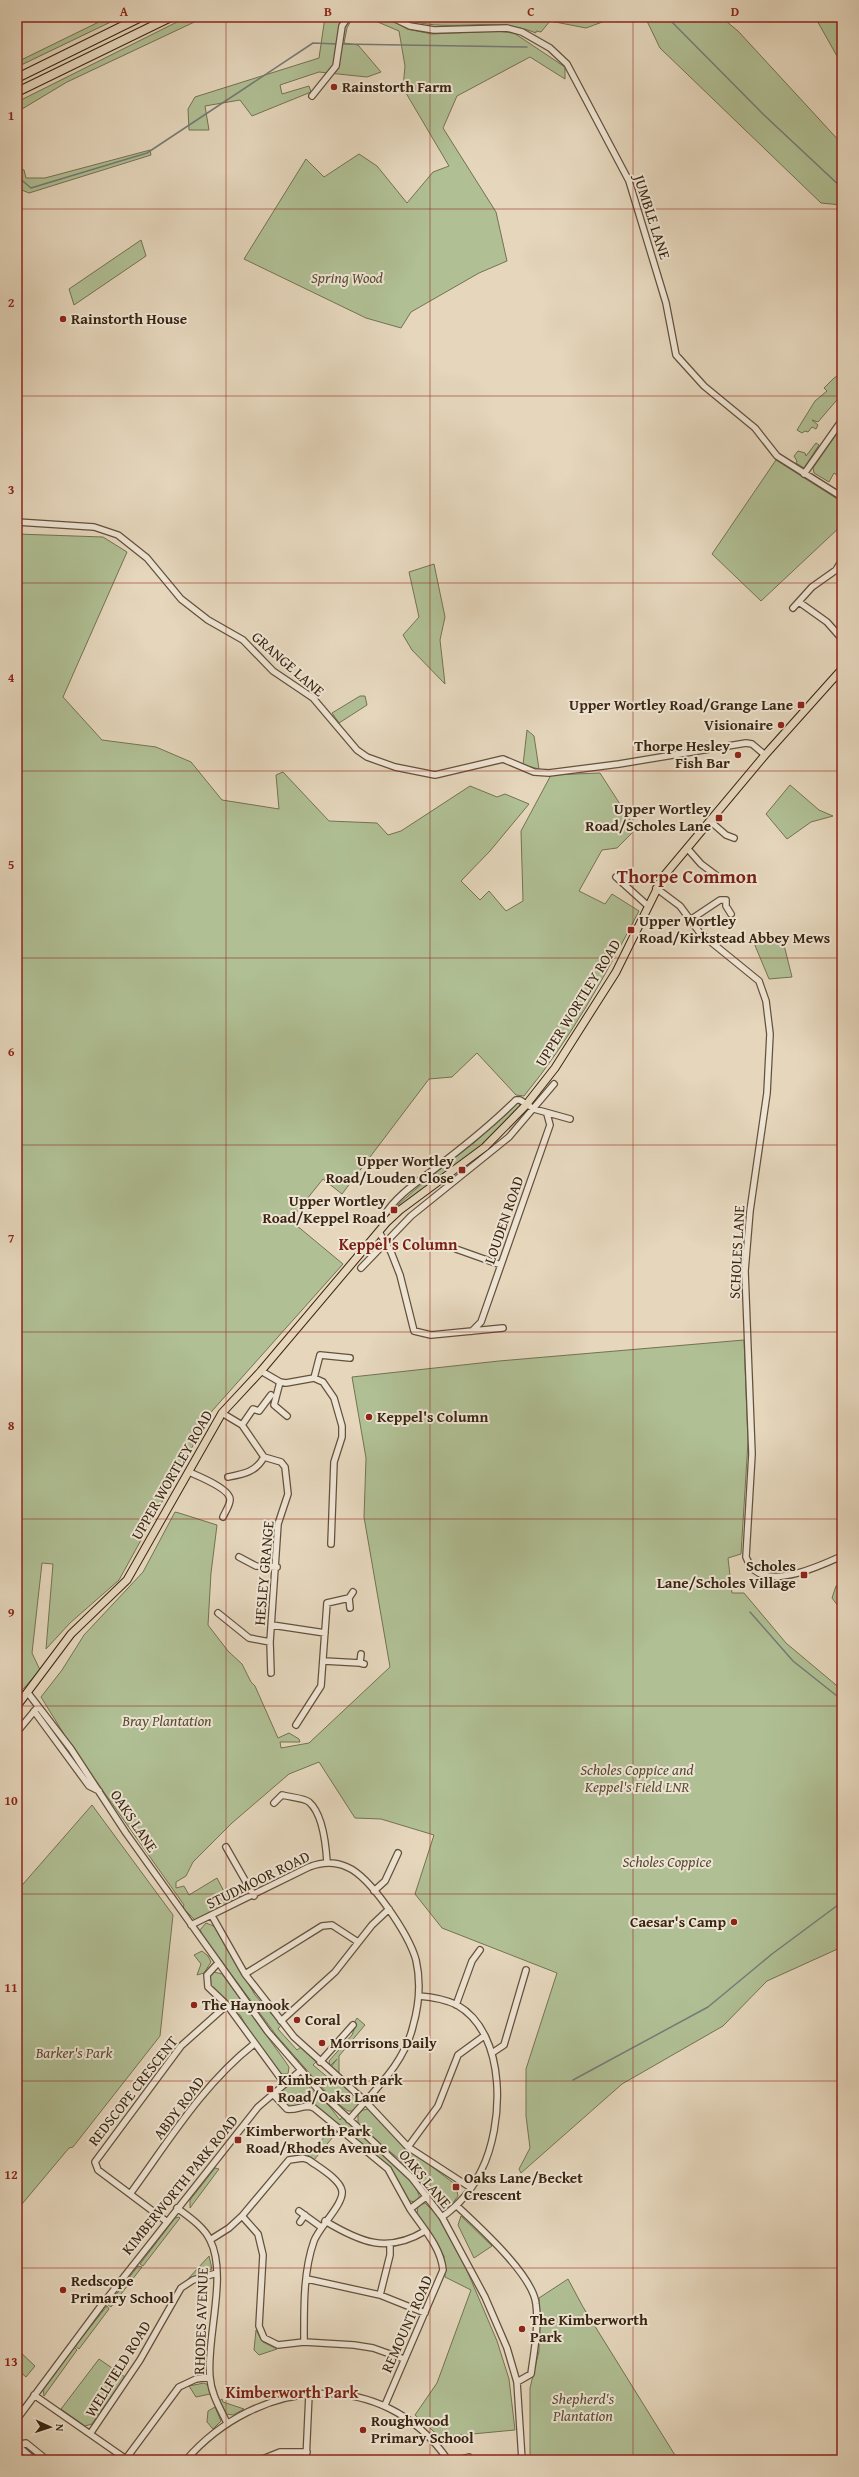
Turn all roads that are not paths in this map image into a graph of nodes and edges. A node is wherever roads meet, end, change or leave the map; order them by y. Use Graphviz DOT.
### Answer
graph roads {
  1 [pos="141,17"];
  2 [pos="171,17"];
  3 [pos="348,17"];
  4 [pos="391,17"];
  5 [pos="17,78"];
  6 [pos="17,92"];
  7 [pos="312,96"];
  8 [pos="842,420"];
  9 [pos="804,474"];
  10 [pos="842,497"];
  11 [pos="17,522"];
  12 [pos="842,560"];
  13 [pos="799,602"];
  14 [pos="793,608"];
  15 [pos="842,639"];
  16 [pos="842,669"];
  17 [pos="765,755"];
  18 [pos="710,821"];
  19 [pos="734,838"];
  20 [pos="686,848"];
  21 [pos="616,877"];
  22 [pos="721,880"];
  23 [pos="656,888"];
  24 [pos="647,905"];
  25 [pos="731,914"];
  26 [pos="690,920"];
  27 [pos="554,1084"];
  28 [pos="526,1105"];
  29 [pos="534,1109"];
  30 [pos="547,1114"];
  31 [pos="570,1119"];
  32 [pos="386,1224"];
  33 [pos="379,1232"];
  34 [pos="385,1242"];
  35 [pos="456,1249"];
  36 [pos="501,1265"];
  37 [pos="361,1268"];
  38 [pos="503,1328"];
  39 [pos="472,1331"];
  40 [pos="350,1358"];
  41 [pos="261,1371"];
  42 [pos="314,1378"];
  43 [pos="280,1382"];
  44 [pos="271,1395"];
  45 [pos="222,1413"];
  46 [pos="287,1416"];
  47 [pos="242,1425"];
  48 [pos="264,1457"];
  49 [pos="189,1472"];
  50 [pos="228,1477"];
  51 [pos="223,1517"];
  52 [pos="331,1544"];
  53 [pos="842,1556"];
  54 [pos="239,1557"];
  55 [pos="277,1567"];
  56 [pos="353,1592"];
  57 [pos="349,1598"];
  58 [pos="321,1601"];
  59 [pos="327,1602"];
  60 [pos="350,1608"];
  61 [pos="218,1613"];
  62 [pos="272,1626"];
  63 [pos="325,1633"];
  64 [pos="270,1642"];
  65 [pos="361,1654"];
  66 [pos="324,1661"];
  67 [pos="271,1673"];
  68 [pos="28,1693"];
  69 [pos="17,1706"];
  70 [pos="39,1706"];
  71 [pos="34,1711"];
  72 [pos="296,1725"];
  73 [pos="17,1732"];
  74 [pos="99,1791"];
  75 [pos="274,1803"];
  76 [pos="226,1847"];
  77 [pos="398,1853"];
  78 [pos="327,1862"];
  79 [pos="374,1892"];
  80 [pos="254,1896"];
  81 [pos="389,1909"];
  82 [pos="212,1916"];
  83 [pos="191,1925"];
  84 [pos="358,1942"];
  85 [pos="480,1950"];
  86 [pos="218,1964"];
  87 [pos="526,1970"];
  88 [pos="245,1974"];
  89 [pos="418,1996"];
  90 [pos="226,2005"];
  91 [pos="456,2005"];
  92 [pos="281,2021"];
  93 [pos="353,2025"];
  94 [pos="484,2036"];
  95 [pos="254,2044"];
  96 [pos="492,2053"];
  97 [pos="320,2062"];
  98 [pos="300,2070"];
  99 [pos="284,2083"];
  100 [pos="272,2093"];
  101 [pos="365,2101"];
  102 [pos="348,2120"];
  103 [pos="408,2147"];
  104 [pos="471,2188"];
  105 [pos="130,2194"];
  106 [pos="427,2196"];
  107 [pos="457,2206"];
  108 [pos="178,2208"];
  109 [pos="410,2209"];
  110 [pos="300,2211"];
  111 [pos="305,2215"];
  112 [pos="242,2216"];
  113 [pos="442,2217"];
  114 [pos="166,2221"];
  115 [pos="325,2221"];
  116 [pos="300,2222"];
  117 [pos="321,2227"];
  118 [pos="425,2231"];
  119 [pos="210,2240"];
  120 [pos="390,2244"];
  121 [pos="217,2273"];
  122 [pos="307,2279"];
  123 [pos="380,2295"];
  124 [pos="425,2313"];
  125 [pos="304,2342"];
  126 [pos="404,2359"];
  127 [pos="210,2377"];
  128 [pos="517,2382"];
  129 [pos="309,2394"];
  130 [pos="34,2395"];
  131 [pos="385,2405"];
  132 [pos="17,2419"];
  133 [pos="227,2423"];
  134 [pos="90,2434"];
  135 [pos="17,2445"];
  136 [pos="307,2452"];
  137 [pos="126,2459"];
  138 [pos="34,2460"];
  139 [pos="47,2460"];
  140 [pos="186,2460"];
  141 [pos="260,2460"];
  142 [pos="306,2460"];
  143 [pos="448,2460"];
  144 [pos="458,2460"];
  145 [pos="470,2460"];
  146 [pos="522,2460"];
  1 -- 5 [label="highway"];
  2 -- 6 [label="highway"];
  3 -- 7 [label="street"];
  4 -- 9 [label="street, JUMBLE LANE"];
  8 -- 9 [label="street"];
  9 -- 10 [label="street, JUMBLE LANE"];
  11 -- 17 [label="street, GRANGE LANE"];
  12 -- 13 [label="street"];
  13 -- 14 [label="street"];
  13 -- 15 [label="street"];
  16 -- 17 [label="main road, UPPER WORTLEY ROAD"];
  17 -- 18 [label="main road, UPPER WORTLEY ROAD"];
  18 -- 19 [label="street"];
  18 -- 20 [label="main road, UPPER WORTLEY ROAD"];
  20 -- 22 [label="street"];
  20 -- 23 [label="main road, UPPER WORTLEY ROAD"];
  21 -- 24 [label="street"];
  23 -- 24 [label="main road, UPPER WORTLEY ROAD"];
  23 -- 26 [label="street, SCHOLES LANE"];
  24 -- 28 [label="main road, UPPER WORTLEY ROAD"];
  25 -- 26 [label="street"];
  26 -- 53 [label="street, SCHOLES LANE"];
  27 -- 29 [label="street, UPPER WORTLEY ROAD"];
  28 -- 29 [label="street"];
  28 -- 32 [label="main road, UPPER WORTLEY ROAD"];
  28 -- 32 [label="street, UPPER WORTLEY ROAD"];
  29 -- 30 [label="street"];
  29 -- 34 [label="street, UPPER WORTLEY ROAD"];
  30 -- 31 [label="street"];
  30 -- 36 [label="street, LOUDEN ROAD"];
  32 -- 33 [label="main road, UPPER WORTLEY ROAD"];
  33 -- 34 [label="street"];
  33 -- 41 [label="main road, UPPER WORTLEY ROAD"];
  34 -- 37 [label="street, UPPER WORTLEY ROAD"];
  34 -- 39 [label="street"];
  35 -- 36 [label="street"];
  36 -- 39 [label="street, LOUDEN ROAD"];
  38 -- 39 [label="street"];
  40 -- 42 [label="street"];
  41 -- 43 [label="street"];
  41 -- 45 [label="main road, UPPER WORTLEY ROAD"];
  42 -- 43 [label="street"];
  42 -- 52 [label="street"];
  43 -- 46 [label="street"];
  44 -- 47 [label="street"];
  45 -- 47 [label="street"];
  45 -- 49 [label="main road, UPPER WORTLEY ROAD"];
  47 -- 48 [label="street"];
  48 -- 50 [label="street"];
  48 -- 55 [label="street, HESLEY GRANGE"];
  49 -- 51 [label="street"];
  49 -- 68 [label="main road, UPPER WORTLEY ROAD"];
  54 -- 55 [label="street"];
  55 -- 62 [label="street, HESLEY GRANGE"];
  56 -- 57 [label="street"];
  57 -- 59 [label="street"];
  57 -- 60 [label="street"];
  58 -- 59 [label="street"];
  59 -- 63 [label="street"];
  61 -- 64 [label="street"];
  62 -- 63 [label="street"];
  62 -- 64 [label="street, HESLEY GRANGE"];
  63 -- 66 [label="street"];
  64 -- 67 [label="street, HESLEY GRANGE"];
  65 -- 66 [label="street"];
  66 -- 72 [label="street"];
  68 -- 69 [label="main road, UPPER WORTLEY ROAD"];
  68 -- 70 [label="street, OAKS LANE"];
  70 -- 71 [label="street"];
  70 -- 74 [label="street, OAKS LANE"];
  71 -- 73 [label="street"];
  71 -- 74 [label="street"];
  74 -- 83 [label="street, OAKS LANE"];
  75 -- 78 [label="street"];
  76 -- 80 [label="street"];
  77 -- 79 [label="street"];
  78 -- 79 [label="street, STUDMOOR ROAD"];
  78 -- 80 [label="street, STUDMOOR ROAD"];
  79 -- 81 [label="street, STUDMOOR ROAD"];
  80 -- 82 [label="street, STUDMOOR ROAD"];
  81 -- 84 [label="street"];
  81 -- 89 [label="street, STUDMOOR ROAD"];
  82 -- 83 [label="street, STUDMOOR ROAD"];
  82 -- 88 [label="street, OAKS LANE"];
  83 -- 86 [label="street, OAKS LANE"];
  84 -- 88 [label="street"];
  84 -- 92 [label="street"];
  85 -- 91 [label="street"];
  86 -- 90 [label="street"];
  86 -- 98 [label="street, OAKS LANE"];
  87 -- 96 [label="street"];
  88 -- 92 [label="street, OAKS LANE"];
  89 -- 91 [label="street"];
  89 -- 101 [label="street, STUDMOOR ROAD"];
  90 -- 95 [label="street"];
  90 -- 105 [label="street, REDSCOPE CRESCENT"];
  91 -- 94 [label="street"];
  92 -- 97 [label="street, OAKS LANE"];
  93 -- 97 [label="street"];
  94 -- 96 [label="street"];
  94 -- 103 [label="street"];
  95 -- 99 [label="street"];
  95 -- 105 [label="street, ABDY ROAD"];
  96 -- 104 [label="street"];
  97 -- 101 [label="street, OAKS LANE"];
  98 -- 99 [label="street, KIMBERWORTH PARK ROAD"];
  98 -- 102 [label="street, OAKS LANE"];
  99 -- 100 [label="street, KIMBERWORTH PARK ROAD"];
  100 -- 108 [label="street, KIMBERWORTH PARK ROAD"];
  100 -- 109 [label="street, OAKS LANE"];
  101 -- 102 [label="street, STUDMOOR ROAD"];
  101 -- 103 [label="street, OAKS LANE"];
  102 -- 106 [label="street, OAKS LANE"];
  103 -- 104 [label="street, OAKS LANE"];
  104 -- 107 [label="street"];
  105 -- 114 [label="street, REDSCOPE CRESCENT"];
  106 -- 109 [label="street"];
  106 -- 113 [label="street, OAKS LANE"];
  107 -- 113 [label="street"];
  107 -- 128 [label="street"];
  108 -- 114 [label="street, KIMBERWORTH PARK ROAD"];
  108 -- 119 [label="street, RHODES AVENUE"];
  109 -- 118 [label="street, REMOUNT ROAD"];
  110 -- 111 [label="street"];
  111 -- 116 [label="street"];
  111 -- 117 [label="street"];
  112 -- 115 [label="street"];
  112 -- 119 [label="street"];
  112 -- 125 [label="street"];
  113 -- 128 [label="street, OAKS LANE"];
  114 -- 130 [label="street, KIMBERWORTH PARK ROAD"];
  115 -- 117 [label="street"];
  115 -- 120 [label="street"];
  117 -- 122 [label="street"];
  118 -- 120 [label="street"];
  118 -- 124 [label="street, REMOUNT ROAD"];
  119 -- 121 [label="street, RHODES AVENUE"];
  120 -- 123 [label="street"];
  121 -- 127 [label="street, RHODES AVENUE"];
  121 -- 134 [label="street, WELLFIELD ROAD"];
  122 -- 123 [label="street"];
  122 -- 125 [label="street"];
  123 -- 124 [label="street"];
  124 -- 126 [label="street, REMOUNT ROAD"];
  125 -- 126 [label="street"];
  126 -- 131 [label="street, REMOUNT ROAD"];
  127 -- 133 [label="street, RHODES AVENUE"];
  127 -- 137 [label="street"];
  128 -- 146 [label="street, OAKS LANE"];
  129 -- 131 [label="street"];
  129 -- 133 [label="street"];
  129 -- 136 [label="street"];
  130 -- 132 [label="street, KIMBERWORTH PARK ROAD"];
  130 -- 134 [label="street"];
  131 -- 143 [label="street"];
  133 -- 140 [label="street"];
  134 -- 137 [label="street"];
  135 -- 138 [label="street"];
  135 -- 139 [label="street"];
  136 -- 141 [label="street"];
  136 -- 142 [label="street"];
  144 -- 145 [label="street"];
}
